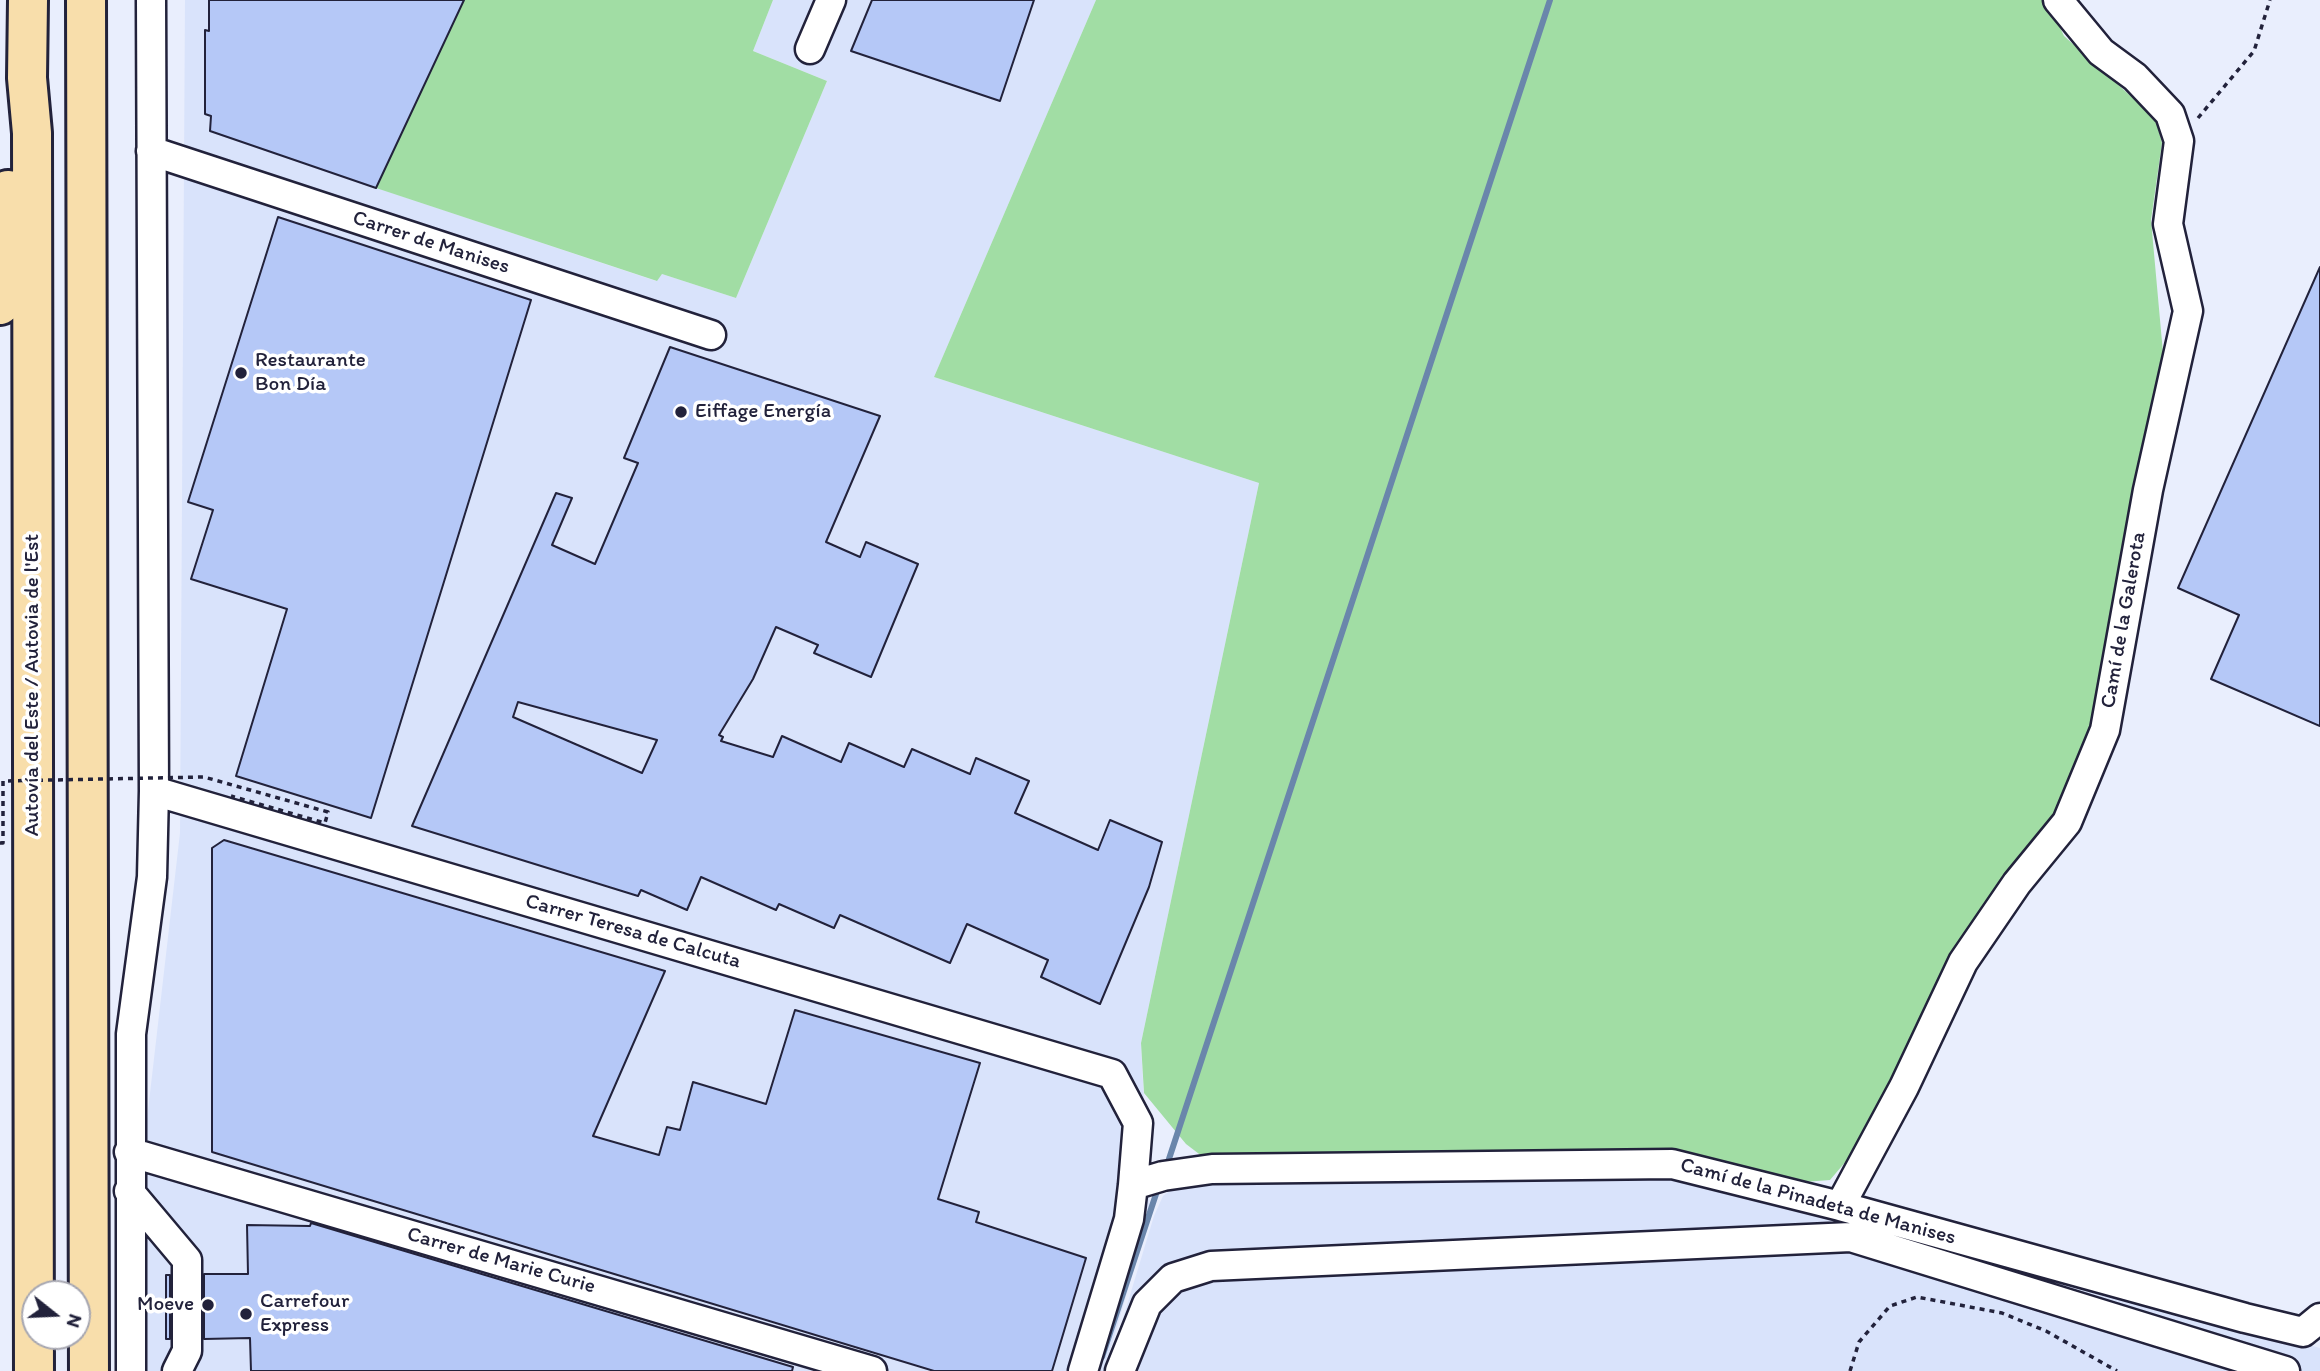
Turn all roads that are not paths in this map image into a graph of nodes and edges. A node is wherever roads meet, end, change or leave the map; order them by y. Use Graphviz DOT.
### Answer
graph roads {
  1 [pos="28,0"];
  2 [pos="86,0"];
  3 [pos="151,0"];
  4 [pos="831,0"];
  5 [pos="2058,0"];
  6 [pos="810,49"];
  7 [pos="27,78"];
  8 [pos="151,151"];
  9 [pos="0,304"];
  10 [pos="711,335"];
  11 [pos="154,791"];
  12 [pos="129,1152"];
  13 [pos="1133,1185"];
  14 [pos="129,1191"];
  15 [pos="1840,1206"];
  16 [pos="2314,1329"];
  17 [pos="34,1371"];
  18 [pos="89,1371"];
  19 [pos="131,1371"];
  20 [pos="177,1371"];
  21 [pos="872,1371"];
  22 [pos="1083,1371"];
  23 [pos="1120,1371"];
  24 [pos="2285,1371"];
  1 -- 7 [label="highway, Autovía del Este / Autovia de l'Est"];
  2 -- 18 [label="highway"];
  3 -- 8 [label="street"];
  4 -- 6 [label="street"];
  5 -- 15 [label="street, Camí de la Galerota"];
  7 -- 9 [label="highway"];
  7 -- 17 [label="highway, Autovía del Este / Autovia de l'Est"];
  8 -- 10 [label="street, Carrer de Manises"];
  8 -- 11 [label="street"];
  11 -- 12 [label="street"];
  11 -- 13 [label="street, Carrer Teresa de Calcuta"];
  12 -- 14 [label="street"];
  12 -- 21 [label="street, Carrer de Marie Curie"];
  13 -- 15 [label="street, Camí de la Pinadeta de Manises"];
  13 -- 22 [label="street"];
  14 -- 19 [label="street"];
  14 -- 20 [label="street"];
  15 -- 16 [label="street, Camí de la Pinadeta de Manises"];
  23 -- 24 [label="street"];
}
